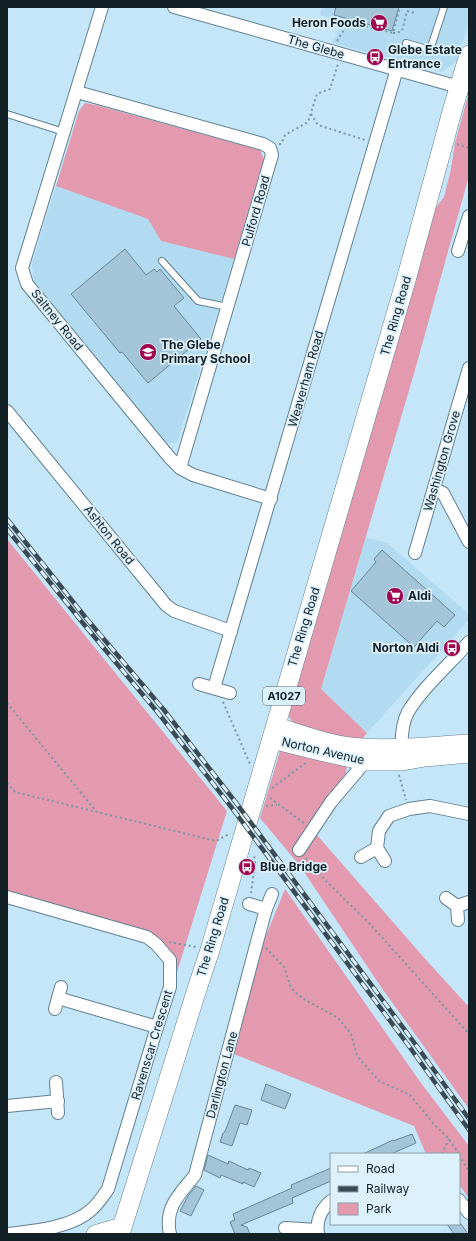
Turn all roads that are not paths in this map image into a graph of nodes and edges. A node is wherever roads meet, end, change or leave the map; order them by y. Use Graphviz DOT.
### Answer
graph roads {
  1 [pos="102,7"];
  2 [pos="174,7"];
  3 [pos="444,7"];
  4 [pos="209,12"];
  5 [pos="406,43"];
  6 [pos="469,55"];
  7 [pos="397,70"];
  8 [pos="459,87"];
  9 [pos="77,92"];
  10 [pos="7,114"];
  11 [pos="64,132"];
  12 [pos="469,216"];
  13 [pos="458,251"];
  14 [pos="162,261"];
  15 [pos="228,307"];
  16 [pos="469,368"];
  17 [pos="7,411"];
  18 [pos="180,468"];
  19 [pos="434,489"];
  20 [pos="270,499"];
  21 [pos="469,542"];
  22 [pos="415,553"];
  23 [pos="231,630"];
  24 [pos="469,642"];
  25 [pos="199,684"];
  26 [pos="216,689"];
  27 [pos="230,693"];
  28 [pos="274,733"];
  29 [pos="469,743"];
  30 [pos="469,754"];
  31 [pos="363,755"];
  32 [pos="399,757"];
  33 [pos="469,814"];
  34 [pos="377,848"];
  35 [pos="302,854"];
  36 [pos="361,857"];
  37 [pos="385,861"];
  38 [pos="272,894"];
  39 [pos="7,897"];
  40 [pos="446,898"];
  41 [pos="249,904"];
  42 [pos="463,904"];
  43 [pos="266,909"];
  44 [pos="458,920"];
  45 [pos="58,998"];
  46 [pos="157,1027"];
  47 [pos="56,1082"];
  48 [pos="58,1101"];
  49 [pos="7,1106"];
  50 [pos="58,1113"];
  51 [pos="460,1201"];
  52 [pos="330,1202"];
  53 [pos="469,1213"];
  54 [pos="285,1228"];
  55 [pos="121,1230"];
  56 [pos="318,1232"];
  57 [pos="8,1234"];
  58 [pos="95,1234"];
  59 [pos="170,1234"];
  1 -- 9 [label="street, Saltney Road"];
  2 -- 4 [label="street, The Glebe"];
  3 -- 5 [label="lane"];
  4 -- 7 [label="street, The Glebe"];
  6 -- 8 [label="main road, A1027"];
  7 -- 8 [label="street, The Glebe"];
  7 -- 20 [label="street, Weaverham Road"];
  8 -- 28 [label="main road, The Ring Road / A1027"];
  9 -- 11 [label="street, Saltney Road"];
  9 -- 15 [label="street, Pulford Road"];
  10 -- 11 [label="lane"];
  11 -- 18 [label="street, Saltney Road"];
  12 -- 13 [label="street"];
  14 -- 15 [label="lane"];
  15 -- 18 [label="street, Pulford Road"];
  16 -- 19 [label="street, Washington Grove"];
  17 -- 23 [label="street, Ashton Road"];
  18 -- 20 [label="street, Saltney Road"];
  19 -- 21 [label="street"];
  19 -- 22 [label="street, Washington Grove"];
  20 -- 23 [label="street, Weaverham Road"];
  23 -- 26 [label="street, Weaverham Road"];
  24 -- 32 [label="street"];
  25 -- 26 [label="street"];
  26 -- 27 [label="street"];
  28 -- 31 [label="street, Norton Avenue"];
  28 -- 31 [label="street, Norton Avenue"];
  28 -- 55 [label="main road, The Ring Road / A1027"];
  29 -- 32 [label="street, Norton Avenue"];
  30 -- 32 [label="street, Norton Avenue"];
  31 -- 32 [label="street, Norton Avenue"];
  31 -- 35 [label="street"];
  33 -- 34 [label="street"];
  34 -- 36 [label="street"];
  34 -- 37 [label="street"];
  38 -- 43 [label="street, Darlington Lane"];
  39 -- 46 [label="street, Ravenscar Crescent"];
  40 -- 42 [label="street"];
  41 -- 43 [label="street"];
  42 -- 44 [label="street"];
  43 -- 59 [label="street, Darlington Lane"];
  45 -- 46 [label="street"];
  46 -- 57 [label="street, Ravenscar Crescent"];
  47 -- 48 [label="street"];
  48 -- 49 [label="street"];
  48 -- 50 [label="street"];
  51 -- 53 [label="street"];
  52 -- 56 [label="street"];
  54 -- 56 [label="street"];
  55 -- 58 [label="street"];
}
